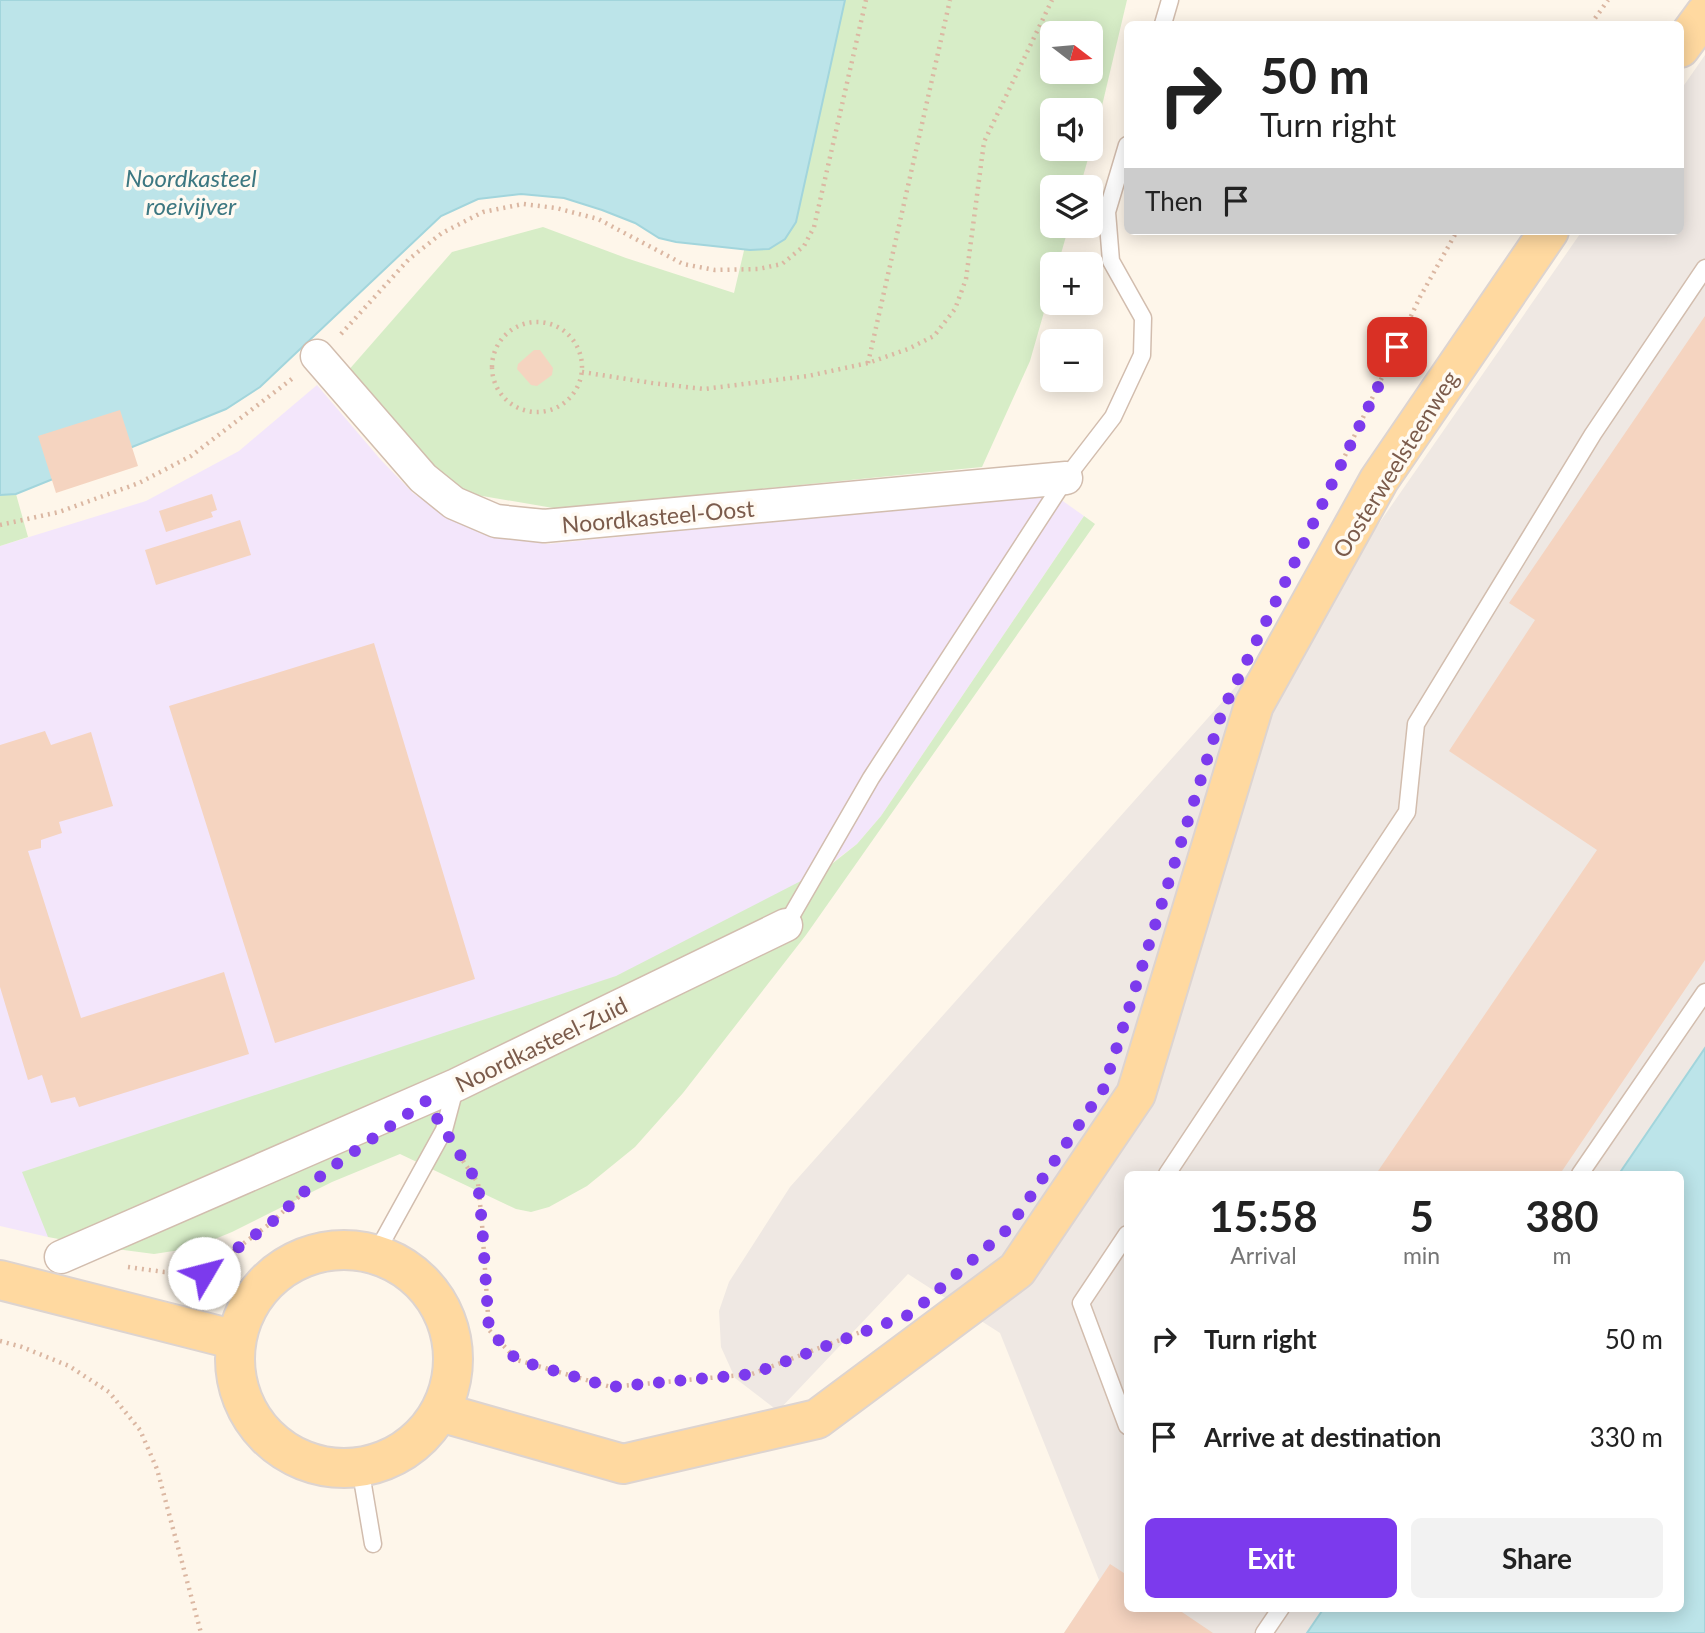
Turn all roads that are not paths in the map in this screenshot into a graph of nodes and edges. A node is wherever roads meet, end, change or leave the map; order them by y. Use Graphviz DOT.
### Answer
graph roads {
  1 [pos="1170,0"];
  2 [pos="1705,13"];
  3 [pos="1164,21"];
  4 [pos="1684,42"];
  5 [pos="1124,155"];
  6 [pos="1546,235"];
  7 [pos="1705,268"];
  8 [pos="317,356"];
  9 [pos="1066,478"];
  10 [pos="786,925"];
  11 [pos="1705,992"];
  12 [pos="456,1085"];
  13 [pos="1169,1171"];
  14 [pos="1582,1171"];
  15 [pos="1124,1238"];
  16 [pos="375,1255"];
  17 [pos="61,1257"];
  18 [pos="0,1280"];
  19 [pos="236,1340"];
  20 [pos="440,1412"];
  21 [pos="1124,1418"];
  22 [pos="360,1467"];
  23 [pos="373,1544"];
  24 [pos="1278,1612"];
  25 [pos="1264,1633"];
  1 -- 3 [label="lane"];
  2 -- 4 [label="main road"];
  5 -- 9 [label="lane"];
  6 -- 20 [label="main road, Oosterweelsteenweg"];
  7 -- 13 [label="lane"];
  8 -- 9 [label="street, Noordkasteel-Oost"];
  9 -- 10 [label="lane"];
  10 -- 12 [label="street, Noordkasteel-Zuid"];
  11 -- 14 [label="lane"];
  12 -- 16 [label="lane"];
  12 -- 17 [label="street, Noordkasteel-Zuid"];
  15 -- 21 [label="lane"];
  16 -- 19 [label="main road"];
  16 -- 20 [label="main road"];
  18 -- 19 [label="main road"];
  19 -- 22 [label="main road"];
  20 -- 22 [label="main road"];
  22 -- 23 [label="lane"];
  24 -- 25 [label="lane"];
}
